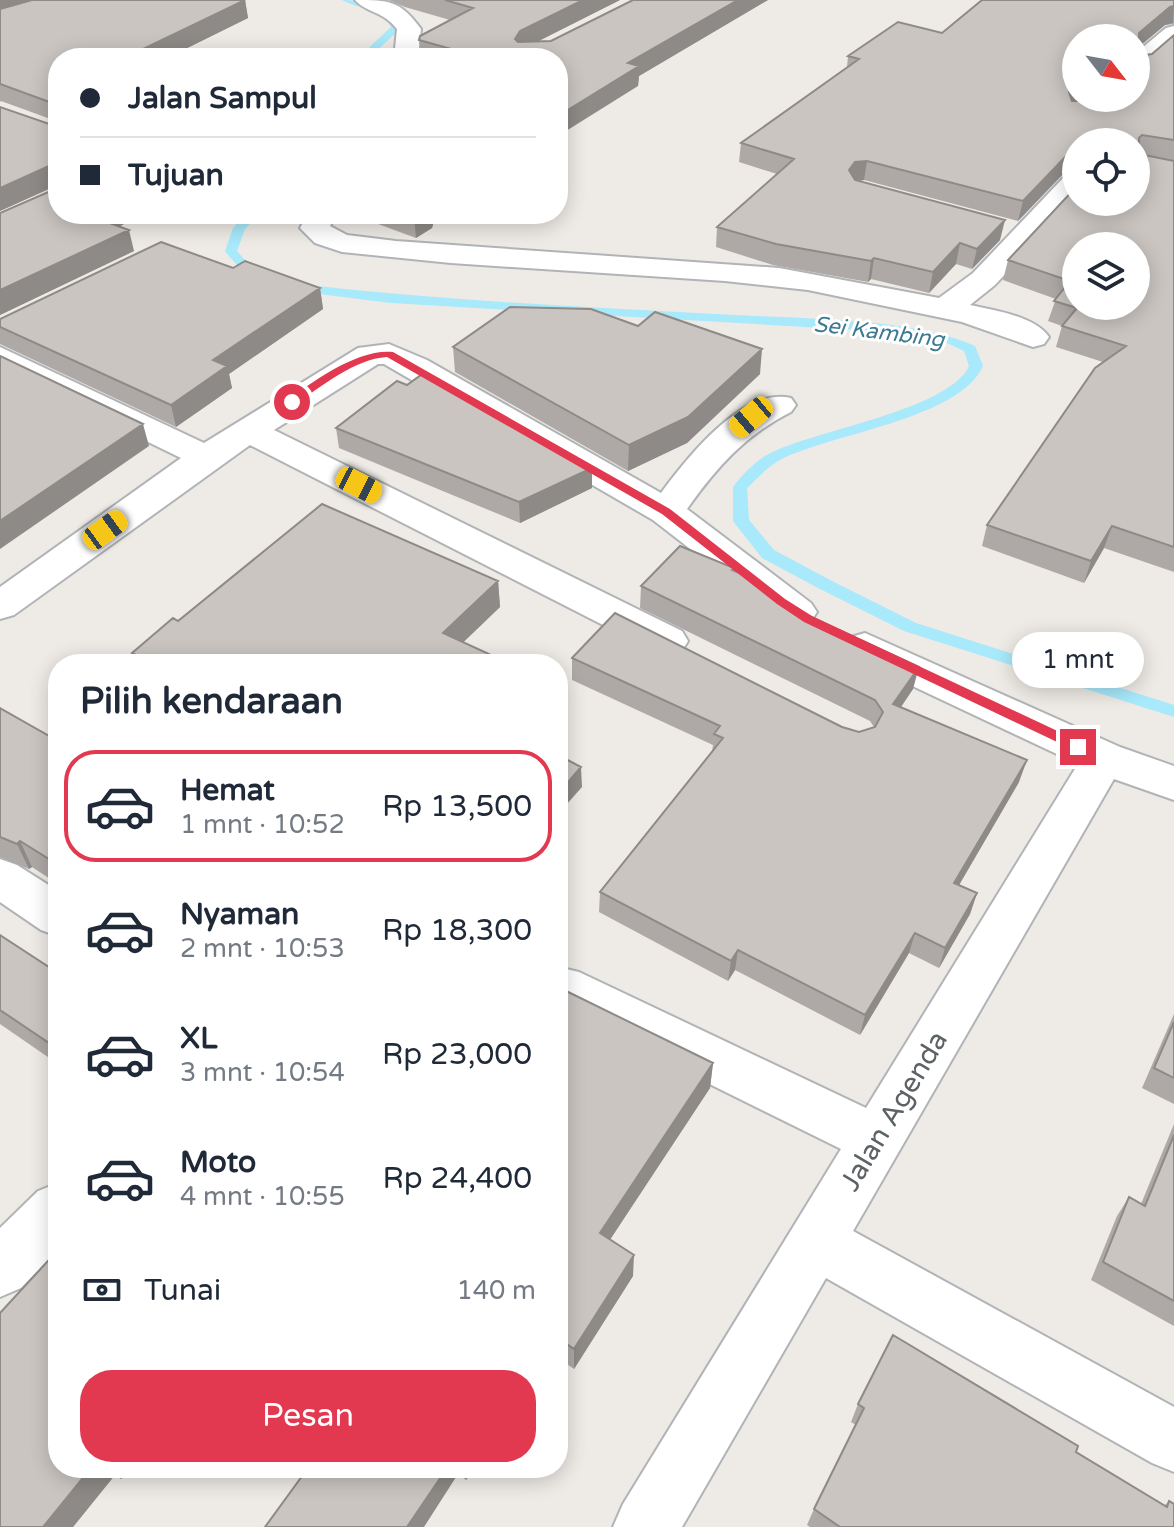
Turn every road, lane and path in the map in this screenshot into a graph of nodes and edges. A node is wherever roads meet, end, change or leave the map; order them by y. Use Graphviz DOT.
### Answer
graph roads {
  1 [pos="366,0"];
  2 [pos="1174,33"];
  3 [pos="407,48"];
  4 [pos="1150,53"];
  5 [pos="1062,196"];
  6 [pos="317,224"];
  7 [pos="996,227"];
  8 [pos="1026,235"];
  9 [pos="944,309"];
  10 [pos="1033,337"];
  11 [pos="0,357"];
  12 [pos="779,405"];
  13 [pos="248,430"];
  14 [pos="206,457"];
  15 [pos="666,512"];
  16 [pos="1,603"];
  17 [pos="699,657"];
  18 [pos="1104,758"];
  19 [pos="1174,783"];
  20 [pos="0,878"];
  21 [pos="48,909"];
  22 [pos="568,990"];
  23 [pos="877,1140"];
  24 [pos="48,1220"];
  25 [pos="815,1241"];
  26 [pos="0,1268"];
  27 [pos="1174,1441"];
  28 [pos="646,1527"];
  1 -- 3 [label="street"];
  2 -- 4 [label="street"];
  5 -- 8 [label="street"];
  6 -- 9 [label="street"];
  7 -- 8 [label="street"];
  8 -- 9 [label="street"];
  9 -- 10 [label="street"];
  11 -- 14 [label="street"];
  12 -- 15 [label="street"];
  13 -- 14 [label="street"];
  13 -- 15 [label="street"];
  13 -- 17 [label="street"];
  14 -- 16 [label="street"];
  15 -- 18 [label="street"];
  18 -- 19 [label="street"];
  18 -- 23 [label="street, Jalan Agenda"];
  20 -- 21 [label="street"];
  22 -- 23 [label="street"];
  23 -- 25 [label="street, Jalan Agenda"];
  24 -- 26 [label="street"];
  25 -- 27 [label="street"];
  25 -- 28 [label="street, Jalan Agenda"];
}
